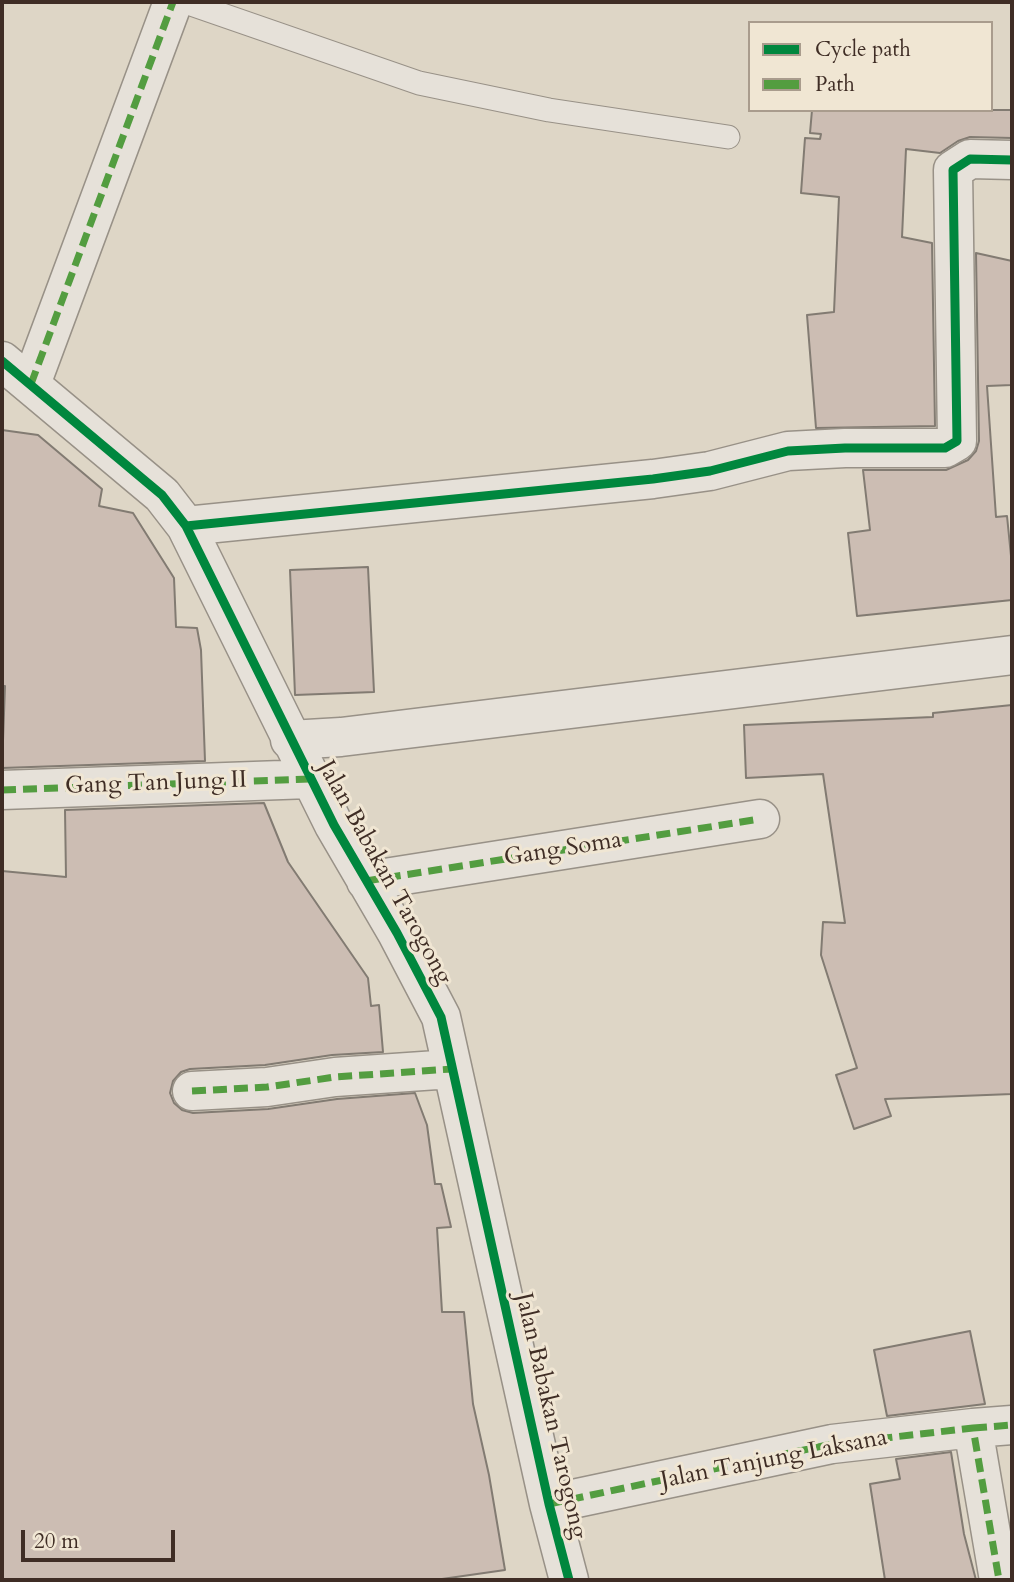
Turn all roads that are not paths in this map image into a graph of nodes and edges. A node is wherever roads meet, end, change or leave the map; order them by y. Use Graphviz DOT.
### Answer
graph roads {
  1 [pos="173,2"];
  2 [pos="185,2"];
  3 [pos="728,137"];
  4 [pos="1012,160"];
  5 [pos="2,360"];
  6 [pos="31,384"];
  7 [pos="186,526"];
  8 [pos="1012,655"];
  9 [pos="290,740"];
  10 [pos="310,779"];
  11 [pos="2,790"];
  12 [pos="760,820"];
  13 [pos="366,881"];
  14 [pos="452,1069"];
  15 [pos="191,1091"];
  16 [pos="1012,1425"];
  17 [pos="973,1428"];
  18 [pos="550,1504"];
  19 [pos="569,1580"];
  20 [pos="999,1580"];
  1 -- 6 [label="street"];
  2 -- 3 [label="lane"];
  4 -- 7 [label="street"];
  5 -- 6 [label="street, Jalan Babakan Tarogong"];
  6 -- 7 [label="street, Jalan Babakan Tarogong"];
  7 -- 9 [label="street, Jalan Babakan Tarogong"];
  8 -- 9 [label="street"];
  9 -- 10 [label="street, Jalan Babakan Tarogong"];
  10 -- 11 [label="street, Gang Tan Jung II"];
  10 -- 13 [label="street, Jalan Babakan Tarogong"];
  12 -- 13 [label="street, Gang Soma"];
  13 -- 14 [label="street, Jalan Babakan Tarogong"];
  14 -- 15 [label="street"];
  14 -- 18 [label="street, Jalan Babakan Tarogong"];
  16 -- 17 [label="street, Jalan Tanjung Laksana"];
  17 -- 18 [label="street, Jalan Tanjung Laksana"];
  17 -- 20 [label="street"];
  18 -- 19 [label="street, Jalan Babakan Tarogong"];
}
